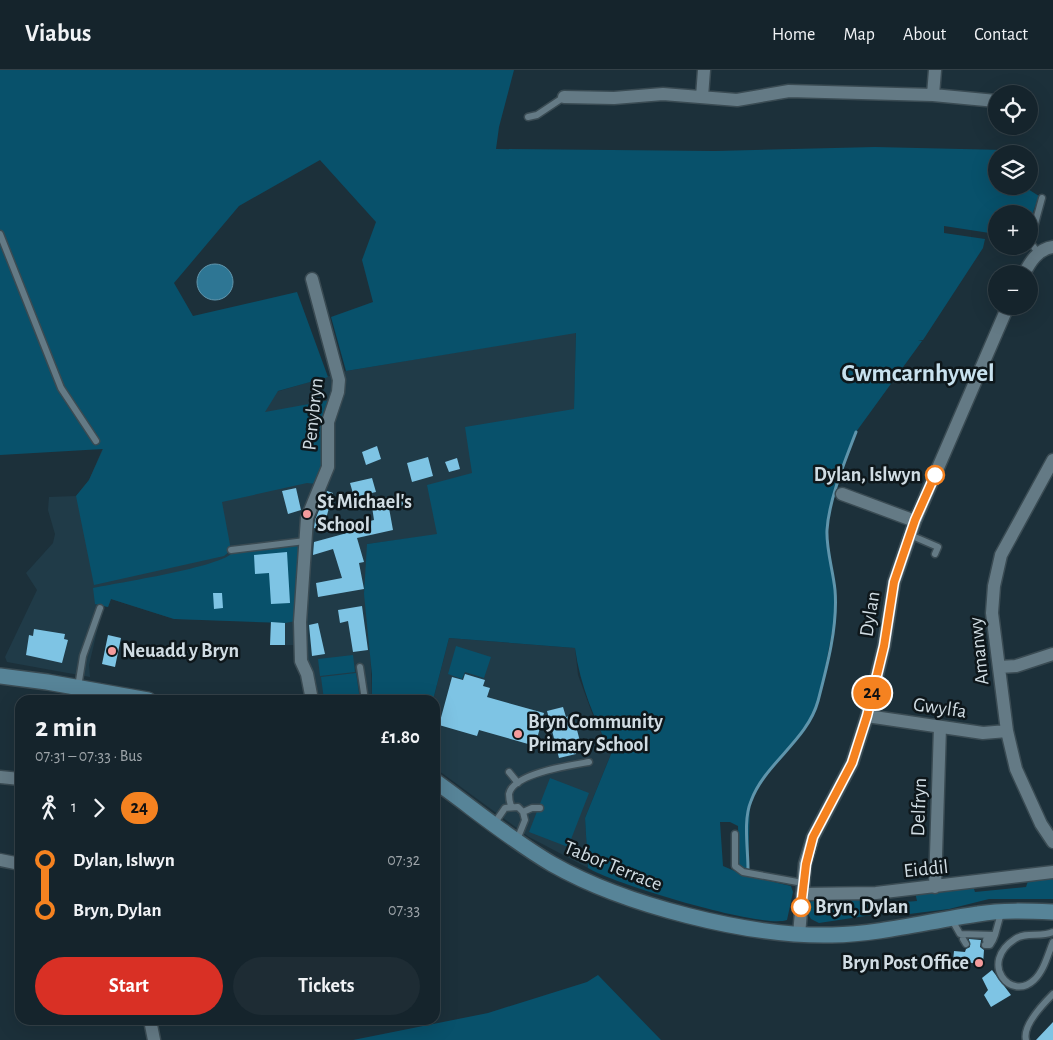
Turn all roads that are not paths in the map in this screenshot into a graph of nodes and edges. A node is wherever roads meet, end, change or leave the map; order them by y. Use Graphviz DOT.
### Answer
graph roads {
  1 [pos="704,70"];
  2 [pos="936,70"];
  3 [pos="932,95"];
  4 [pos="564,97"];
  5 [pos="702,98"];
  6 [pos="988,101"];
  7 [pos="528,117"];
  8 [pos="1042,198"];
  9 [pos="0,234"];
  10 [pos="1053,247"];
  11 [pos="1039,254"];
  12 [pos="1029,265"];
  13 [pos="312,279"];
  14 [pos="1004,315"];
  15 [pos="96,441"];
  16 [pos="1053,460"];
  17 [pos="842,494"];
  18 [pos="915,520"];
  19 [pos="910,535"];
  20 [pos="305,541"];
  21 [pos="231,550"];
  22 [pos="935,554"];
  23 [pos="100,608"];
  24 [pos="1053,654"];
  25 [pos="360,667"];
  26 [pos="999,667"];
  27 [pos="0,676"];
  28 [pos="78,687"];
  29 [pos="121,695"];
  30 [pos="311,695"];
  31 [pos="364,695"];
  32 [pos="867,716"];
  33 [pos="940,727"];
  34 [pos="1007,731"];
  35 [pos="589,762"];
  36 [pos="509,772"];
  37 [pos="0,777"];
  38 [pos="15,778"];
  39 [pos="518,783"];
  40 [pos="440,785"];
  41 [pos="511,806"];
  42 [pos="540,808"];
  43 [pos="523,812"];
  44 [pos="494,825"];
  45 [pos="735,834"];
  46 [pos="516,841"];
  47 [pos="1053,842"];
  48 [pos="0,860"];
  49 [pos="15,863"];
  50 [pos="1053,872"];
  51 [pos="802,888"];
  52 [pos="936,888"];
  53 [pos="1002,912"];
  54 [pos="1053,912"];
  55 [pos="952,920"];
  56 [pos="1053,932"];
  57 [pos="799,934"];
  58 [pos="1053,942"];
  59 [pos="1053,994"];
  60 [pos="151,1025"];
  61 [pos="154,1040"];
  62 [pos="1026,1040"];
  1 -- 5 [label="street"];
  2 -- 3 [label="street"];
  3 -- 5 [label="street"];
  3 -- 6 [label="street"];
  4 -- 5 [label="street"];
  4 -- 7 [label="lane"];
  8 -- 11 [label="lane"];
  9 -- 15 [label="lane"];
  10 -- 11 [label="street"];
  11 -- 12 [label="street"];
  13 -- 20 [label="street, Penybryn"];
  14 -- 18 [label="street, Dylan"];
  16 -- 26 [label="street, Amanwy"];
  17 -- 18 [label="street"];
  18 -- 19 [label="street, Dylan"];
  19 -- 22 [label="lane"];
  19 -- 32 [label="street, Dylan"];
  20 -- 21 [label="lane"];
  20 -- 30 [label="street, Penybryn"];
  23 -- 28 [label="lane"];
  24 -- 26 [label="street"];
  25 -- 31 [label="lane"];
  26 -- 34 [label="street, Amanwy"];
  27 -- 28 [label="main road"];
  28 -- 29 [label="main road"];
  32 -- 33 [label="street, Gwylfa"];
  32 -- 51 [label="street, Dylan"];
  33 -- 34 [label="street, Gwylfa"];
  33 -- 52 [label="street, Delfryn"];
  34 -- 47 [label="street, Amanwy"];
  35 -- 39 [label="lane"];
  36 -- 39 [label="lane"];
  37 -- 38 [label="street"];
  39 -- 41 [label="lane"];
  40 -- 44 [label="main road, Tabor Terrace"];
  41 -- 43 [label="lane"];
  41 -- 44 [label="lane"];
  42 -- 43 [label="lane"];
  43 -- 46 [label="lane"];
  44 -- 46 [label="main road, Tabor Terrace"];
  45 -- 51 [label="lane"];
  46 -- 57 [label="main road, Tabor Terrace"];
  48 -- 49 [label="street"];
  50 -- 52 [label="street, Eiddil"];
  51 -- 52 [label="street, Eiddil"];
  51 -- 57 [label="street, Dylan"];
  53 -- 54 [label="main road, Tabor Terrace"];
  53 -- 55 [label="main road, Tabor Terrace"];
  53 -- 55 [label="lane"];
  55 -- 57 [label="main road, Tabor Terrace"];
  56 -- 58 [label="lane"];
  59 -- 62 [label="lane"];
  60 -- 61 [label="street"];
}
